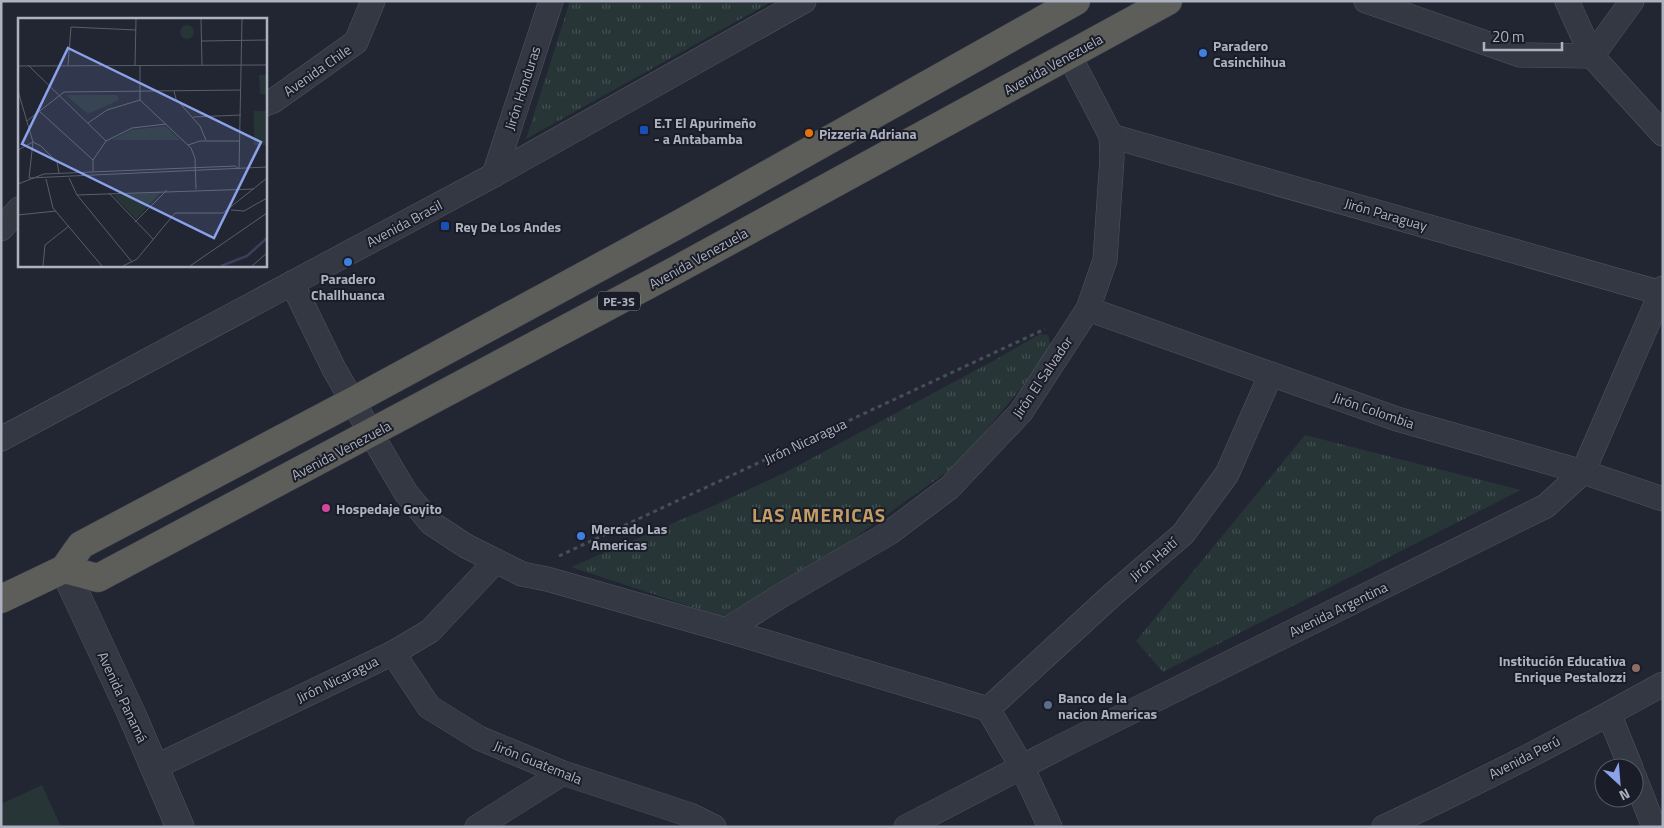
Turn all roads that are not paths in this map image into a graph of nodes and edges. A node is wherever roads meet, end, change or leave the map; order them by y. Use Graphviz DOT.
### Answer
graph roads {
  1 [pos="373,1"];
  2 [pos="551,1"];
  3 [pos="804,1"];
  4 [pos="1076,1"];
  5 [pos="1168,1"];
  6 [pos="1366,1"];
  7 [pos="1567,1"];
  8 [pos="1632,1"];
  9 [pos="1070,55"];
  10 [pos="1592,56"];
  11 [pos="266,104"];
  12 [pos="1663,134"];
  13 [pos="1111,136"];
  14 [pos="494,175"];
  15 [pos="18,210"];
  16 [pos="1,229"];
  17 [pos="292,283"];
  18 [pos="1662,290"];
  19 [pos="1088,309"];
  20 [pos="1271,374"];
  21 [pos="353,401"];
  22 [pos="371,434"];
  23 [pos="1,439"];
  24 [pos="1583,472"];
  25 [pos="1663,498"];
  26 [pos="496,560"];
  27 [pos="64,569"];
  28 [pos="1,599"];
  29 [pos="726,630"];
  30 [pos="392,653"];
  31 [pos="1663,684"];
  32 [pos="988,709"];
  33 [pos="1609,714"];
  34 [pos="1627,758"];
  35 [pos="155,767"];
  36 [pos="1022,767"];
  37 [pos="563,774"];
  38 [pos="1644,802"];
  39 [pos="180,827"];
  40 [pos="477,827"];
  41 [pos="714,827"];
  42 [pos="906,827"];
  43 [pos="1050,827"];
  44 [pos="1384,827"];
  45 [pos="1654,827"];
  1 -- 11 [label="street, Avenida Chile"];
  2 -- 14 [label="street, Jirón Honduras"];
  3 -- 14 [label="street, Avenida Brasil"];
  4 -- 21 [label="highway, PE-3S"];
  5 -- 9 [label="highway, Avenida Venezuela / PE-3S"];
  6 -- 10 [label="street"];
  7 -- 10 [label="street"];
  8 -- 10 [label="street"];
  9 -- 13 [label="street, Jirón El Salvador"];
  9 -- 22 [label="highway, Avenida Venezuela / PE-3S"];
  10 -- 12 [label="street"];
  13 -- 18 [label="street, Jirón Paraguay"];
  13 -- 19 [label="street, Jirón El Salvador"];
  14 -- 17 [label="street, Avenida Brasil"];
  15 -- 16 [label="street"];
  17 -- 21 [label="street"];
  17 -- 23 [label="street, Avenida Brasil"];
  18 -- 24 [label="street, Avenida Argentina"];
  19 -- 20 [label="street, Jirón Colombia"];
  19 -- 29 [label="street, Jirón El Salvador"];
  20 -- 24 [label="street, Jirón Colombia"];
  20 -- 32 [label="street, Jirón Haití"];
  21 -- 22 [label="street"];
  21 -- 27 [label="highway, PE-3S"];
  22 -- 26 [label="street"];
  22 -- 27 [label="highway, Avenida Venezuela / PE-3S"];
  24 -- 25 [label="street, Jirón Colombia"];
  24 -- 36 [label="street, Avenida Argentina"];
  26 -- 29 [label="street"];
  26 -- 30 [label="street, Jirón Nicaragua"];
  27 -- 28 [label="highway, PE-3S"];
  27 -- 35 [label="street, Avenida Panamá"];
  29 -- 32 [label="street"];
  30 -- 35 [label="street, Jirón Nicaragua"];
  30 -- 37 [label="street, Jirón Guatemala"];
  31 -- 33 [label="street, Avenida Perú"];
  32 -- 36 [label="street"];
  33 -- 34 [label="street"];
  33 -- 44 [label="street, Avenida Perú"];
  35 -- 39 [label="street, Avenida Panamá"];
  36 -- 42 [label="street, Avenida Argentina"];
  36 -- 43 [label="street"];
  37 -- 40 [label="street"];
  37 -- 41 [label="street, Jirón Guatemala"];
  38 -- 45 [label="street"];
}
